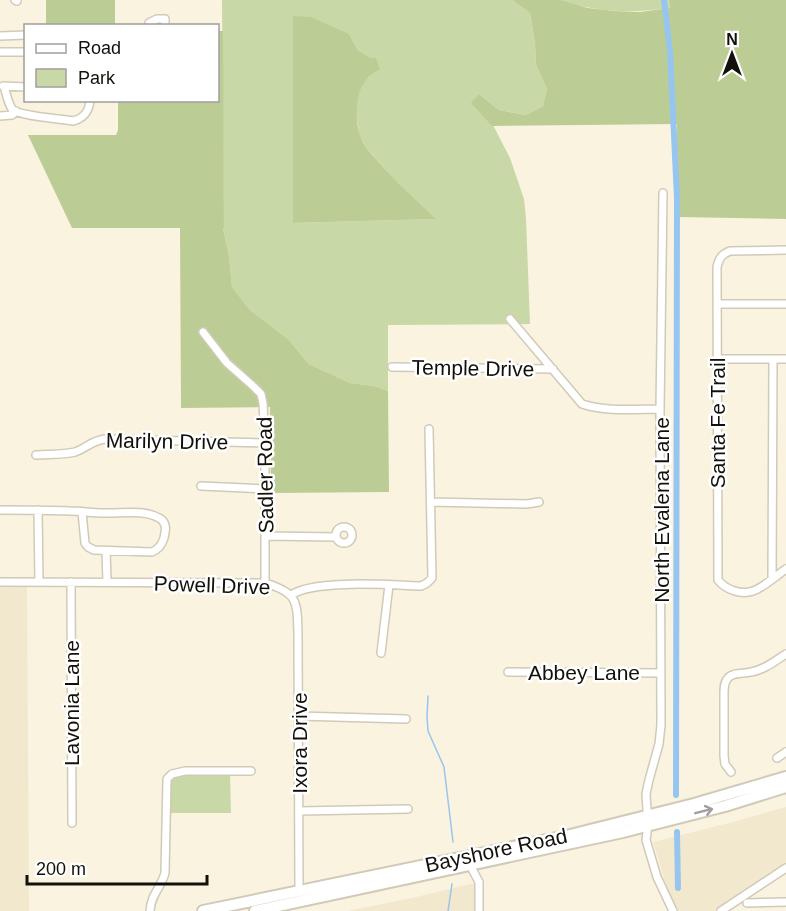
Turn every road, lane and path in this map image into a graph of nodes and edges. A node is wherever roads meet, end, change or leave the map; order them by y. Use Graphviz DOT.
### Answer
graph roads {
  1 [pos="150,24"];
  2 [pos="165,24"];
  3 [pos="24,35"];
  4 [pos="0,36"];
  5 [pos="0,52"];
  6 [pos="24,52"];
  7 [pos="2,86"];
  8 [pos="24,87"];
  9 [pos="90,102"];
  10 [pos="16,111"];
  11 [pos="0,116"];
  12 [pos="663,193"];
  13 [pos="786,249"];
  14 [pos="718,304"];
  15 [pos="786,304"];
  16 [pos="510,319"];
  17 [pos="203,332"];
  18 [pos="717,359"];
  19 [pos="772,359"];
  20 [pos="786,359"];
  21 [pos="392,366"];
  22 [pos="553,369"];
  23 [pos="660,409"];
  24 [pos="429,429"];
  25 [pos="265,443"];
  26 [pos="36,455"];
  27 [pos="201,486"];
  28 [pos="266,489"];
  29 [pos="431,502"];
  30 [pos="539,502"];
  31 [pos="0,510"];
  32 [pos="38,510"];
  33 [pos="82,512"];
  34 [pos="266,536"];
  35 [pos="336,537"];
  36 [pos="106,551"];
  37 [pos="786,569"];
  38 [pos="772,579"];
  39 [pos="0,582"];
  40 [pos="39,582"];
  41 [pos="71,582"];
  42 [pos="107,582"];
  43 [pos="265,583"];
  44 [pos="389,585"];
  45 [pos="291,595"];
  46 [pos="381,653"];
  47 [pos="786,654"];
  48 [pos="508,672"];
  49 [pos="661,673"];
  50 [pos="299,716"];
  51 [pos="406,719"];
  52 [pos="786,752"];
  53 [pos="777,758"];
  54 [pos="251,771"];
  55 [pos="731,772"];
  56 [pos="786,777"];
  57 [pos="786,787"];
  58 [pos="408,809"];
  59 [pos="299,811"];
  60 [pos="647,820"];
  61 [pos="72,823"];
  62 [pos="470,865"];
  63 [pos="786,868"];
  64 [pos="299,901"];
  65 [pos="744,901"];
  66 [pos="786,903"];
  67 [pos="150,911"];
  68 [pos="202,911"];
  69 [pos="234,911"];
  70 [pos="255,911"];
  71 [pos="479,911"];
  72 [pos="673,911"];
  73 [pos="721,911"];
  74 [pos="754,911"];
  1 -- 2 [label="street"];
  3 -- 4 [label="street"];
  5 -- 6 [label="street"];
  7 -- 8 [label="street"];
  7 -- 10 [label="street"];
  9 -- 10 [label="street"];
  10 -- 11 [label="street"];
  12 -- 23 [label="street, North Evalena Lane"];
  13 -- 14 [label="street, Santa Fe Trail"];
  14 -- 15 [label="street"];
  14 -- 18 [label="street, Santa Fe Trail"];
  16 -- 22 [label="street"];
  17 -- 25 [label="street, Sadler Road"];
  18 -- 19 [label="street"];
  18 -- 38 [label="street, Santa Fe Trail"];
  19 -- 20 [label="street"];
  19 -- 38 [label="street"];
  21 -- 22 [label="street, Temple Drive"];
  22 -- 23 [label="street"];
  23 -- 49 [label="street, North Evalena Lane"];
  24 -- 29 [label="street"];
  25 -- 26 [label="street, Marilyn Drive"];
  25 -- 28 [label="street, Sadler Road"];
  27 -- 28 [label="street"];
  28 -- 34 [label="street, Sadler Road"];
  29 -- 30 [label="street"];
  29 -- 44 [label="street, Powell Drive"];
  31 -- 32 [label="street"];
  32 -- 33 [label="street"];
  32 -- 40 [label="street"];
  33 -- 36 [label="street"];
  33 -- 36 [label="street"];
  34 -- 35 [label="street"];
  34 -- 43 [label="street, Sadler Road"];
  36 -- 42 [label="street"];
  37 -- 38 [label="street, Santa Fe Trail"];
  39 -- 40 [label="street, Powell Drive"];
  40 -- 41 [label="street, Powell Drive"];
  41 -- 42 [label="street, Powell Drive"];
  41 -- 61 [label="street, Lavonia Lane"];
  42 -- 43 [label="street, Powell Drive"];
  43 -- 45 [label="street, Powell Drive"];
  44 -- 45 [label="street, Powell Drive"];
  44 -- 46 [label="street"];
  45 -- 50 [label="street, Ixora Drive"];
  47 -- 55 [label="street"];
  48 -- 49 [label="street, Abbey Lane"];
  49 -- 60 [label="street, North Evalena Lane"];
  50 -- 51 [label="street"];
  50 -- 59 [label="street, Ixora Drive"];
  52 -- 53 [label="street"];
  54 -- 67 [label="street"];
  56 -- 60 [label="main road, Bayshore Road"];
  60 -- 57 [label="main road, Bayshore Road, one-way"];
  58 -- 59 [label="street"];
  59 -- 64 [label="street, Ixora Drive"];
  60 -- 62 [label="main road, Bayshore Road"];
  60 -- 64 [label="main road, Bayshore Road"];
  60 -- 72 [label="street, North Evalena Lane"];
  62 -- 64 [label="main road, Bayshore Road"];
  62 -- 71 [label="street"];
  63 -- 65 [label="street"];
  64 -- 68 [label="main road, Bayshore Road"];
  64 -- 69 [label="main road"];
  64 -- 70 [label="main road, Bayshore Road"];
  65 -- 66 [label="street"];
  65 -- 73 [label="street"];
  65 -- 74 [label="street"];
}
